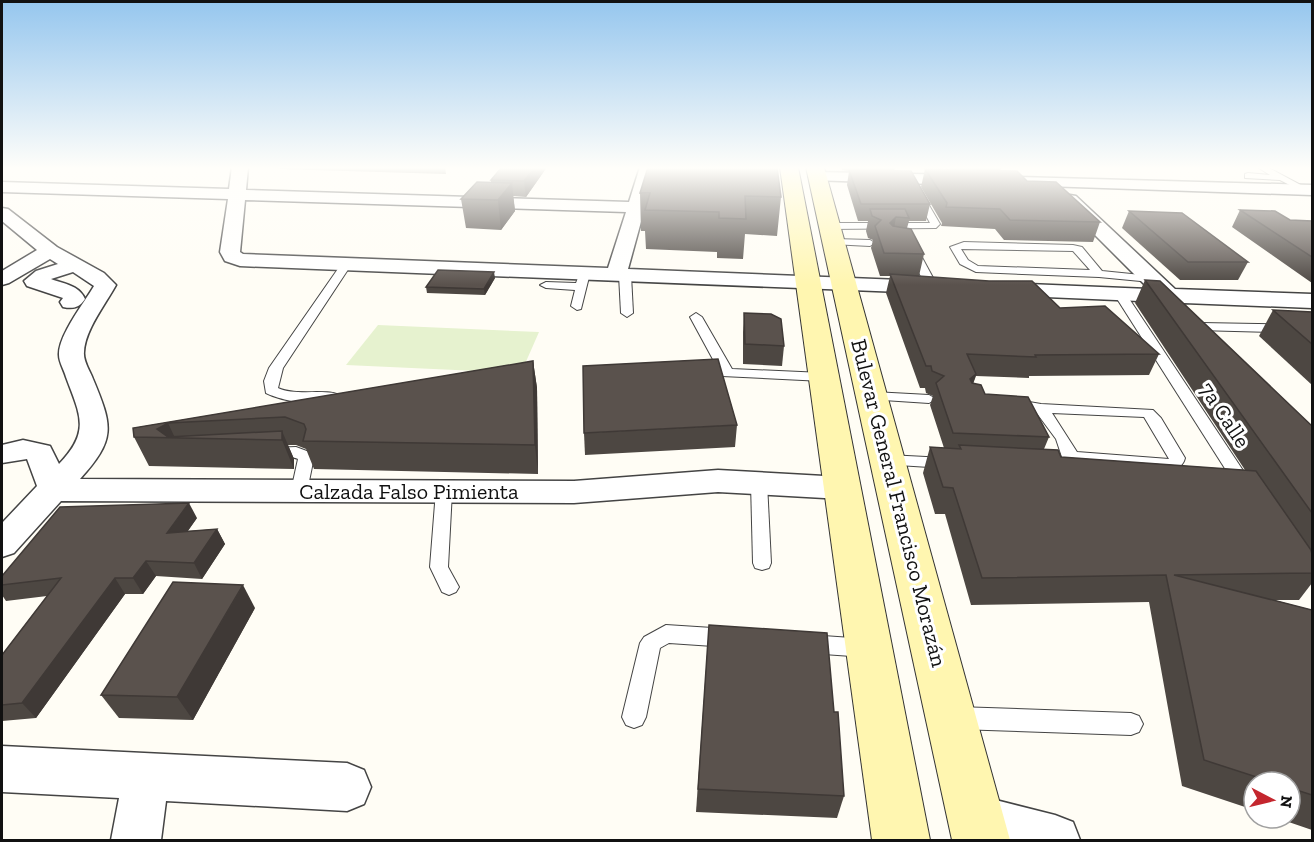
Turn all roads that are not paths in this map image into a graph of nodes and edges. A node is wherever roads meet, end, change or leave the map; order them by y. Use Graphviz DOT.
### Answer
graph roads {
  1 [pos="234,206"];
  2 [pos="612,206"];
  3 [pos="807,206"];
  4 [pos="817,206"];
  5 [pos="925,206"];
  6 [pos="1077,206"];
  7 [pos="636,207"];
  8 [pos="2,213"];
  9 [pos="832,234"];
  10 [pos="870,243"];
  11 [pos="900,244"];
  12 [pos="50,251"];
  13 [pos="74,265"];
  14 [pos="346,266"];
  15 [pos="1100,274"];
  16 [pos="620,275"];
  17 [pos="2,279"];
  18 [pos="1151,279"];
  19 [pos="582,280"];
  20 [pos="827,283"];
  21 [pos="546,285"];
  22 [pos="932,287"];
  23 [pos="1120,294"];
  24 [pos="1168,296"];
  25 [pos="1281,300"];
  26 [pos="1312,301"];
  27 [pos="70,302"];
  28 [pos="577,306"];
  29 [pos="627,313"];
  30 [pos="696,317"];
  31 [pos="1312,324"];
  32 [pos="1201,327"];
  33 [pos="1312,329"];
  34 [pos="1227,352"];
  35 [pos="824,377"];
  36 [pos="873,396"];
  37 [pos="346,397"];
  38 [pos="928,399"];
  39 [pos="993,402"];
  40 [pos="1041,408"];
  41 [pos="2,454"];
  42 [pos="251,454"];
  43 [pos="1070,457"];
  44 [pos="888,460"];
  45 [pos="957,463"];
  46 [pos="1038,467"];
  47 [pos="759,483"];
  48 [pos="842,488"];
  49 [pos="55,490"];
  50 [pos="299,491"];
  51 [pos="444,491"];
  52 [pos="1255,502"];
  53 [pos="2,544"];
  54 [pos="762,563"];
  55 [pos="449,587"];
  56 [pos="745,639"];
  57 [pos="790,642"];
  58 [pos="869,649"];
  59 [pos="634,717"];
  60 [pos="951,718"];
  61 [pos="1131,724"];
  62 [pos="2,769"];
  63 [pos="146,776"];
  64 [pos="347,787"];
  65 [pos="979,830"];
  66 [pos="136,840"];
  67 [pos="901,840"];
  68 [pos="1055,840"];
  1 -- 14 [label="street"];
  2 -- 7 [label="street"];
  3 -- 20 [label="main road, Bulevar General Francisco Morazán"];
  4 -- 9 [label="main road, Bulevar General Francisco Morazán"];
  5 -- 9 [label="lane"];
  6 -- 18 [label="street"];
  7 -- 16 [label="street"];
  8 -- 12 [label="street"];
  9 -- 10 [label="lane"];
  9 -- 20 [label="main road, Bulevar General Francisco Morazán"];
  11 -- 22 [label="lane"];
  12 -- 13 [label="street"];
  12 -- 17 [label="street"];
  13 -- 27 [label="street"];
  13 -- 49 [label="street"];
  14 -- 19 [label="street"];
  14 -- 37 [label="lane"];
  15 -- 15 [label="lane"];
  15 -- 18 [label="lane"];
  16 -- 19 [label="street"];
  16 -- 20 [label="street"];
  16 -- 29 [label="lane"];
  18 -- 24 [label="street"];
  19 -- 21 [label="lane"];
  19 -- 28 [label="lane"];
  20 -- 22 [label="street"];
  20 -- 35 [label="main road, Bulevar General Francisco Morazán"];
  20 -- 36 [label="main road, Bulevar General Francisco Morazán"];
  22 -- 23 [label="street"];
  23 -- 24 [label="street"];
  23 -- 52 [label="lane, 7a Calle"];
  24 -- 25 [label="street"];
  24 -- 32 [label="street"];
  25 -- 26 [label="street"];
  25 -- 31 [label="lane"];
  30 -- 35 [label="lane"];
  32 -- 33 [label="lane"];
  32 -- 34 [label="street"];
  35 -- 48 [label="main road, Bulevar General Francisco Morazán"];
  36 -- 38 [label="lane"];
  36 -- 44 [label="main road, Bulevar General Francisco Morazán"];
  39 -- 40 [label="lane"];
  40 -- 43 [label="lane"];
  40 -- 43 [label="lane"];
  41 -- 49 [label="street"];
  42 -- 50 [label="lane"];
  43 -- 46 [label="lane"];
  44 -- 45 [label="lane"];
  44 -- 60 [label="main road, Bulevar General Francisco Morazán"];
  47 -- 48 [label="street, Calzada Falso Pimienta"];
  47 -- 51 [label="street, Calzada Falso Pimienta"];
  47 -- 54 [label="lane"];
  48 -- 58 [label="main road, Bulevar General Francisco Morazán"];
  49 -- 50 [label="street, Calzada Falso Pimienta"];
  49 -- 53 [label="street"];
  50 -- 51 [label="street, Calzada Falso Pimienta"];
  51 -- 55 [label="lane"];
  56 -- 59 [label="lane"];
  57 -- 58 [label="lane"];
  58 -- 67 [label="main road, Bulevar General Francisco Morazán"];
  60 -- 61 [label="lane"];
  60 -- 65 [label="main road, Bulevar General Francisco Morazán"];
  62 -- 63 [label="street"];
  63 -- 64 [label="street"];
  63 -- 66 [label="street"];
  65 -- 68 [label="street"];
}
